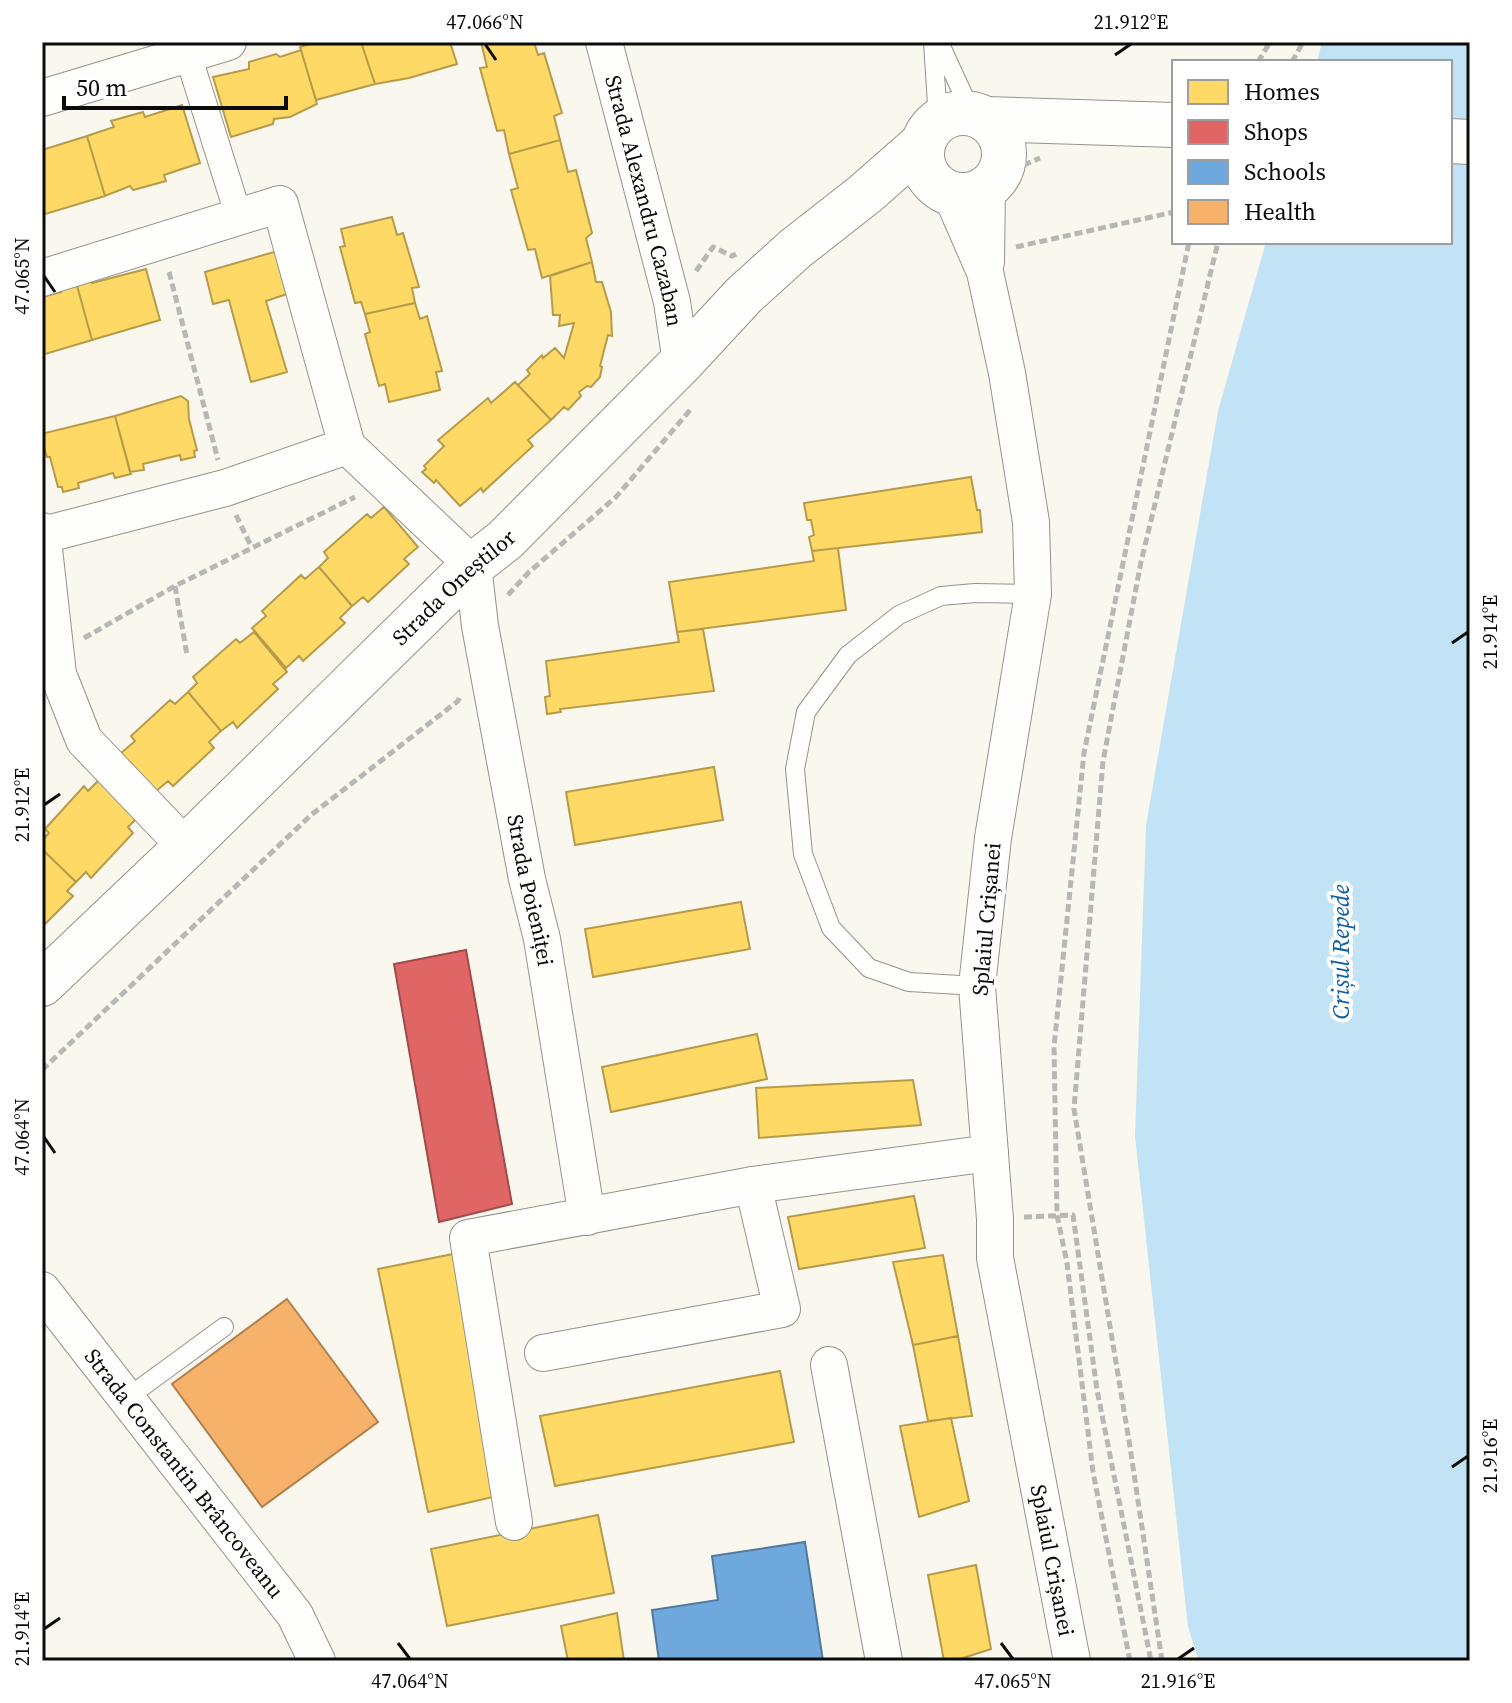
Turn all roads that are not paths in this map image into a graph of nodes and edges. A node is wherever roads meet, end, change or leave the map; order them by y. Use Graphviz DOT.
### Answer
graph roads {
  1 [pos="228,42"];
  2 [pos="604,42"];
  3 [pos="936,42"];
  4 [pos="188,55"];
  5 [pos="42,98"];
  6 [pos="1153,124"];
  7 [pos="967,157"];
  8 [pos="239,217"];
  9 [pos="42,278"];
  10 [pos="681,363"];
  11 [pos="347,446"];
  12 [pos="42,533"];
  13 [pos="473,565"];
  14 [pos="1033,594"];
  15 [pos="50,674"];
  16 [pos="186,847"];
  17 [pos="42,984"];
  18 [pos="977,986"];
  19 [pos="990,1153"];
  20 [pos="753,1185"];
  21 [pos="587,1217"];
  22 [pos="42,1290"];
  23 [pos="224,1327"];
  24 [pos="543,1353"];
  25 [pos="829,1365"];
  26 [pos="127,1398"];
  27 [pos="514,1522"];
  28 [pos="317,1661"];
  29 [pos="884,1661"];
  30 [pos="1072,1661"];
  1 -- 4 [label="street"];
  2 -- 10 [label="street, Strada Alexandru Cazaban"];
  3 -- 7 [label="lane"];
  3 -- 7 [label="lane"];
  4 -- 5 [label="street"];
  4 -- 8 [label="street"];
  6 -- 7 [label="street, Strada Oneștilor"];
  7 -- 10 [label="street, Strada Oneștilor"];
  7 -- 14 [label="street, Splaiul Crișanei"];
  8 -- 9 [label="street"];
  8 -- 11 [label="street"];
  10 -- 13 [label="street, Strada Oneștilor"];
  11 -- 12 [label="street"];
  11 -- 13 [label="street"];
  12 -- 15 [label="street"];
  13 -- 16 [label="street, Strada Oneștilor"];
  13 -- 21 [label="street, Strada Poieniței"];
  14 -- 18 [label="street, Splaiul Crișanei"];
  14 -- 18 [label="lane"];
  15 -- 16 [label="street"];
  16 -- 17 [label="street, Strada Oneștilor"];
  18 -- 19 [label="street, Splaiul Crișanei"];
  19 -- 20 [label="street"];
  19 -- 30 [label="street, Splaiul Crișanei"];
  20 -- 21 [label="street"];
  20 -- 24 [label="street"];
  21 -- 27 [label="street"];
  22 -- 26 [label="street, Strada Constantin Brâncoveanu"];
  23 -- 26 [label="lane"];
  25 -- 29 [label="street"];
  26 -- 28 [label="street, Strada Constantin Brâncoveanu"];
}
